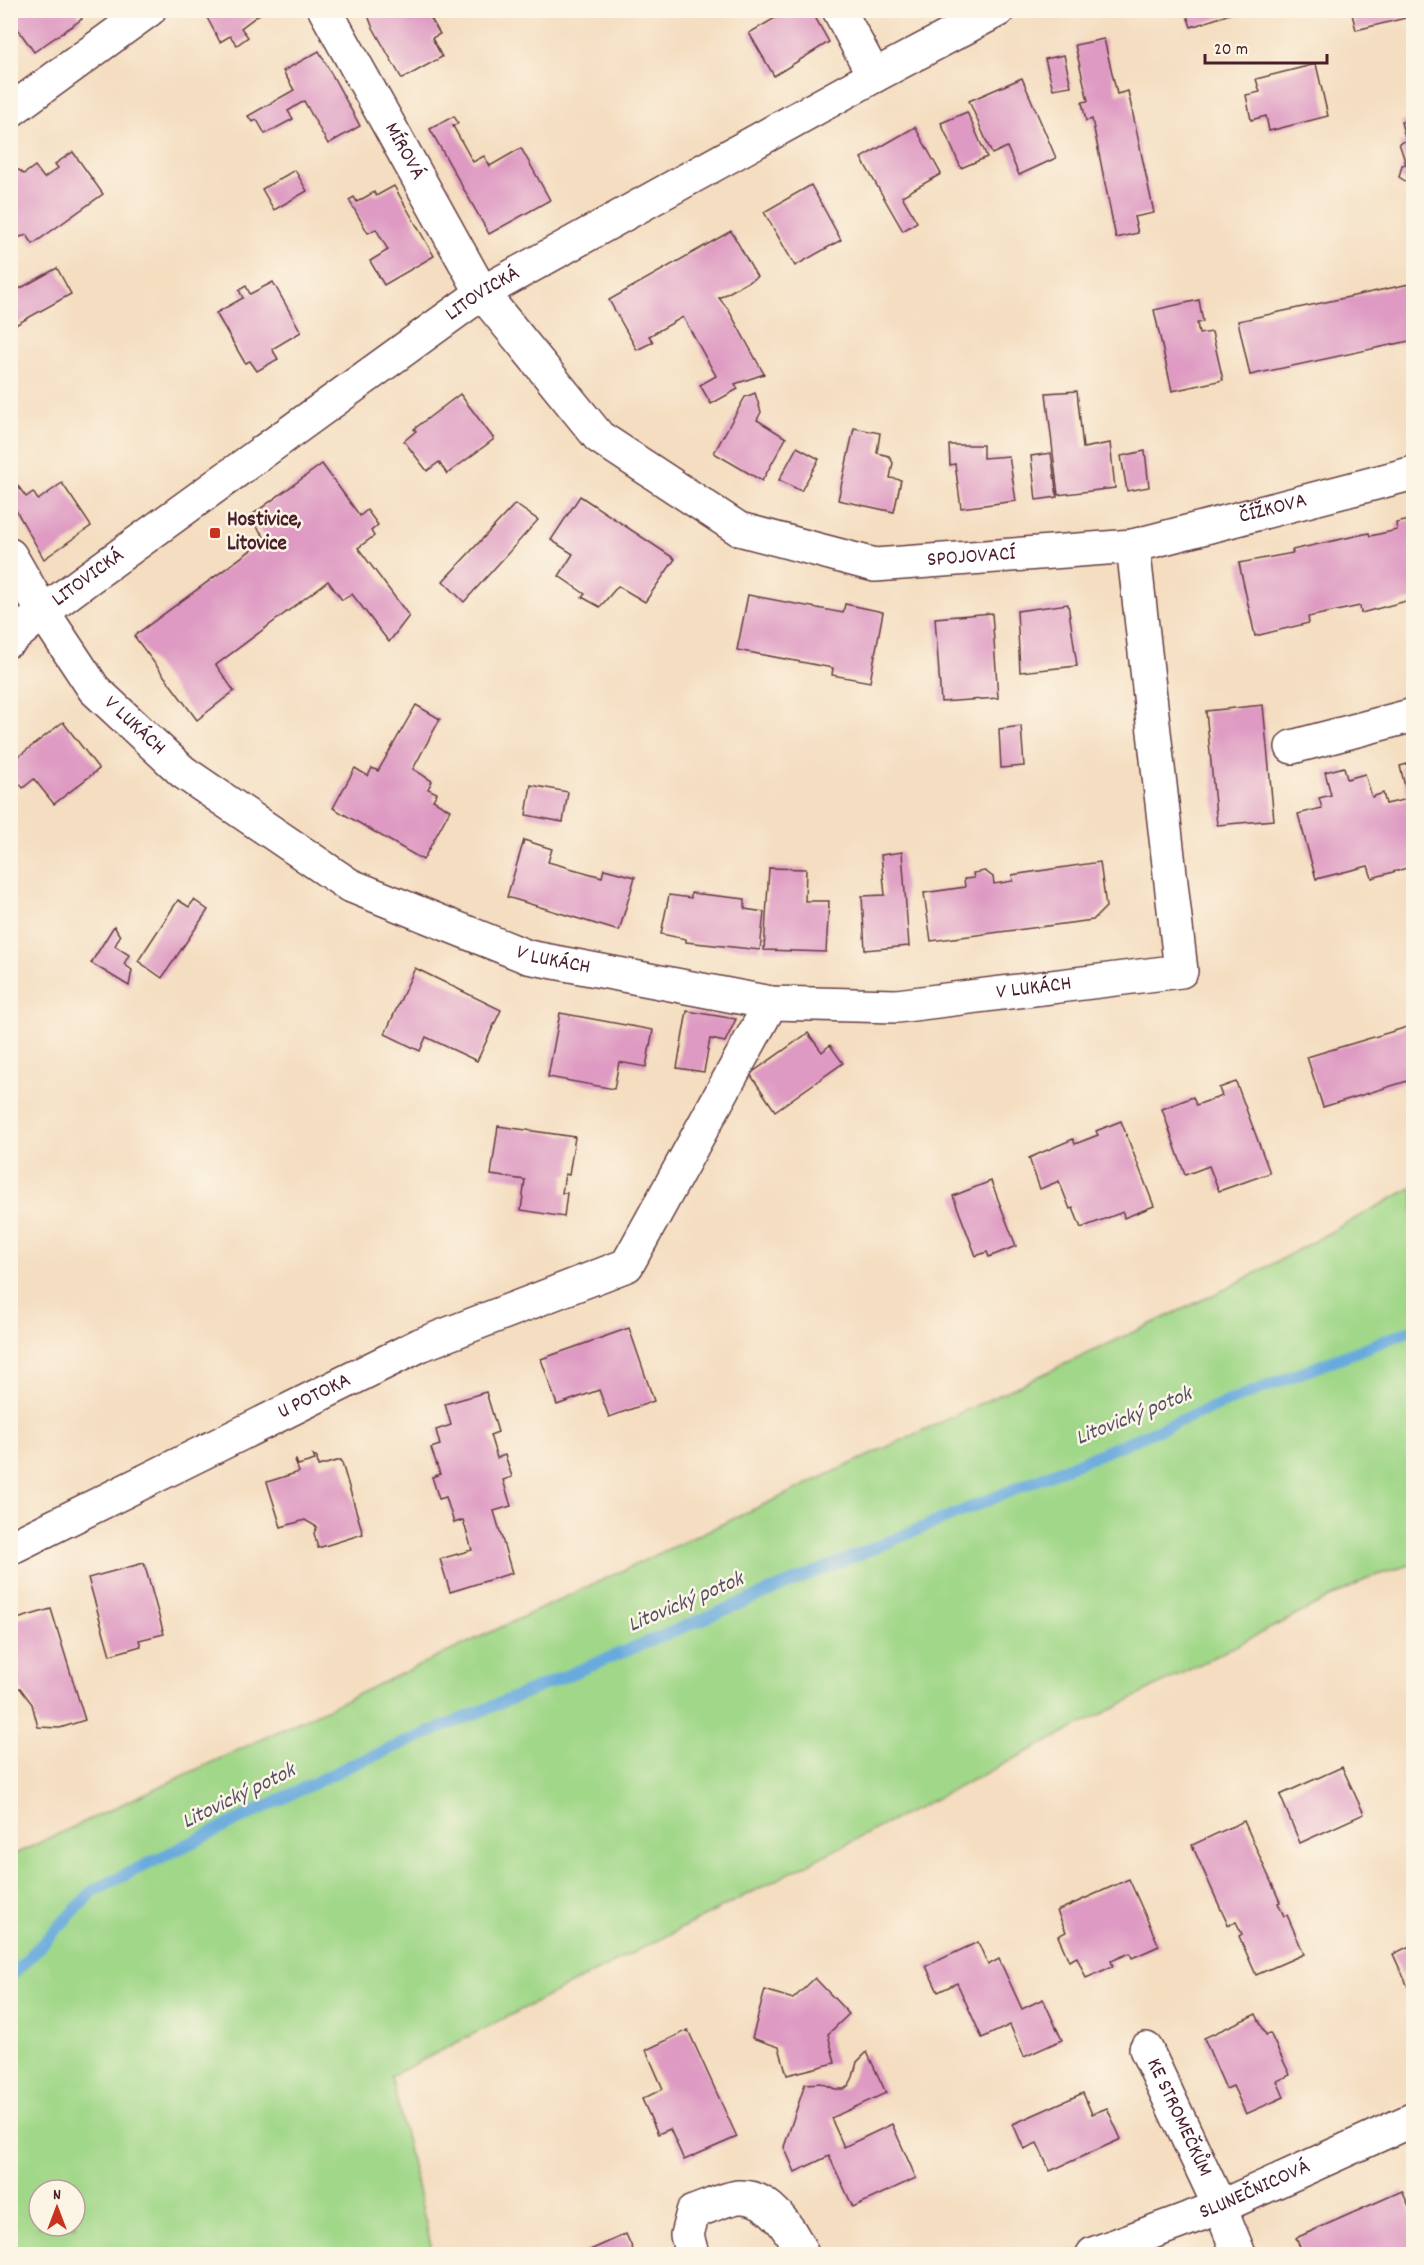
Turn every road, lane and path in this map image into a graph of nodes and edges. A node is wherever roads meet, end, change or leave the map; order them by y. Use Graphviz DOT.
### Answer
graph roads {
  1 [pos="149,10"];
  2 [pos="326,10"];
  3 [pos="839,10"];
  4 [pos="998,10"];
  5 [pos="874,76"];
  6 [pos="10,111"];
  7 [pos="482,293"];
  8 [pos="1413,473"];
  9 [pos="1133,546"];
  10 [pos="10,555"];
  11 [pos="43,612"];
  12 [pos="10,640"];
  13 [pos="1413,715"];
  14 [pos="1292,747"];
  15 [pos="771,1003"];
  16 [pos="10,1548"];
  17 [pos="1146,2049"];
  18 [pos="1413,2119"];
  19 [pos="1220,2207"];
  20 [pos="692,2254"];
  21 [pos="802,2254"];
  22 [pos="1093,2254"];
  23 [pos="1239,2254"];
  1 -- 6 [label="street"];
  2 -- 7 [label="street, MÍROVÁ"];
  3 -- 5 [label="street"];
  4 -- 5 [label="street, LITOVICKÁ"];
  5 -- 7 [label="street, LITOVICKÁ"];
  7 -- 9 [label="street, SPOJOVACÍ"];
  7 -- 11 [label="street, LITOVICKÁ"];
  8 -- 9 [label="street, ČÍŽKOVA"];
  9 -- 15 [label="street, V LUKÁCH"];
  10 -- 11 [label="street, V LUKÁCH"];
  11 -- 12 [label="street, LITOVICKÁ"];
  11 -- 15 [label="street, V LUKÁCH"];
  13 -- 14 [label="street"];
  15 -- 16 [label="street, U POTOKA"];
  17 -- 19 [label="street, KE STROMEČKŮM"];
  18 -- 19 [label="street, SLUNEČNICOVÁ"];
  19 -- 22 [label="street, SLUNEČNICOVÁ"];
  19 -- 23 [label="street, KE STROMEČKŮM"];
  20 -- 21 [label="street"];
}
